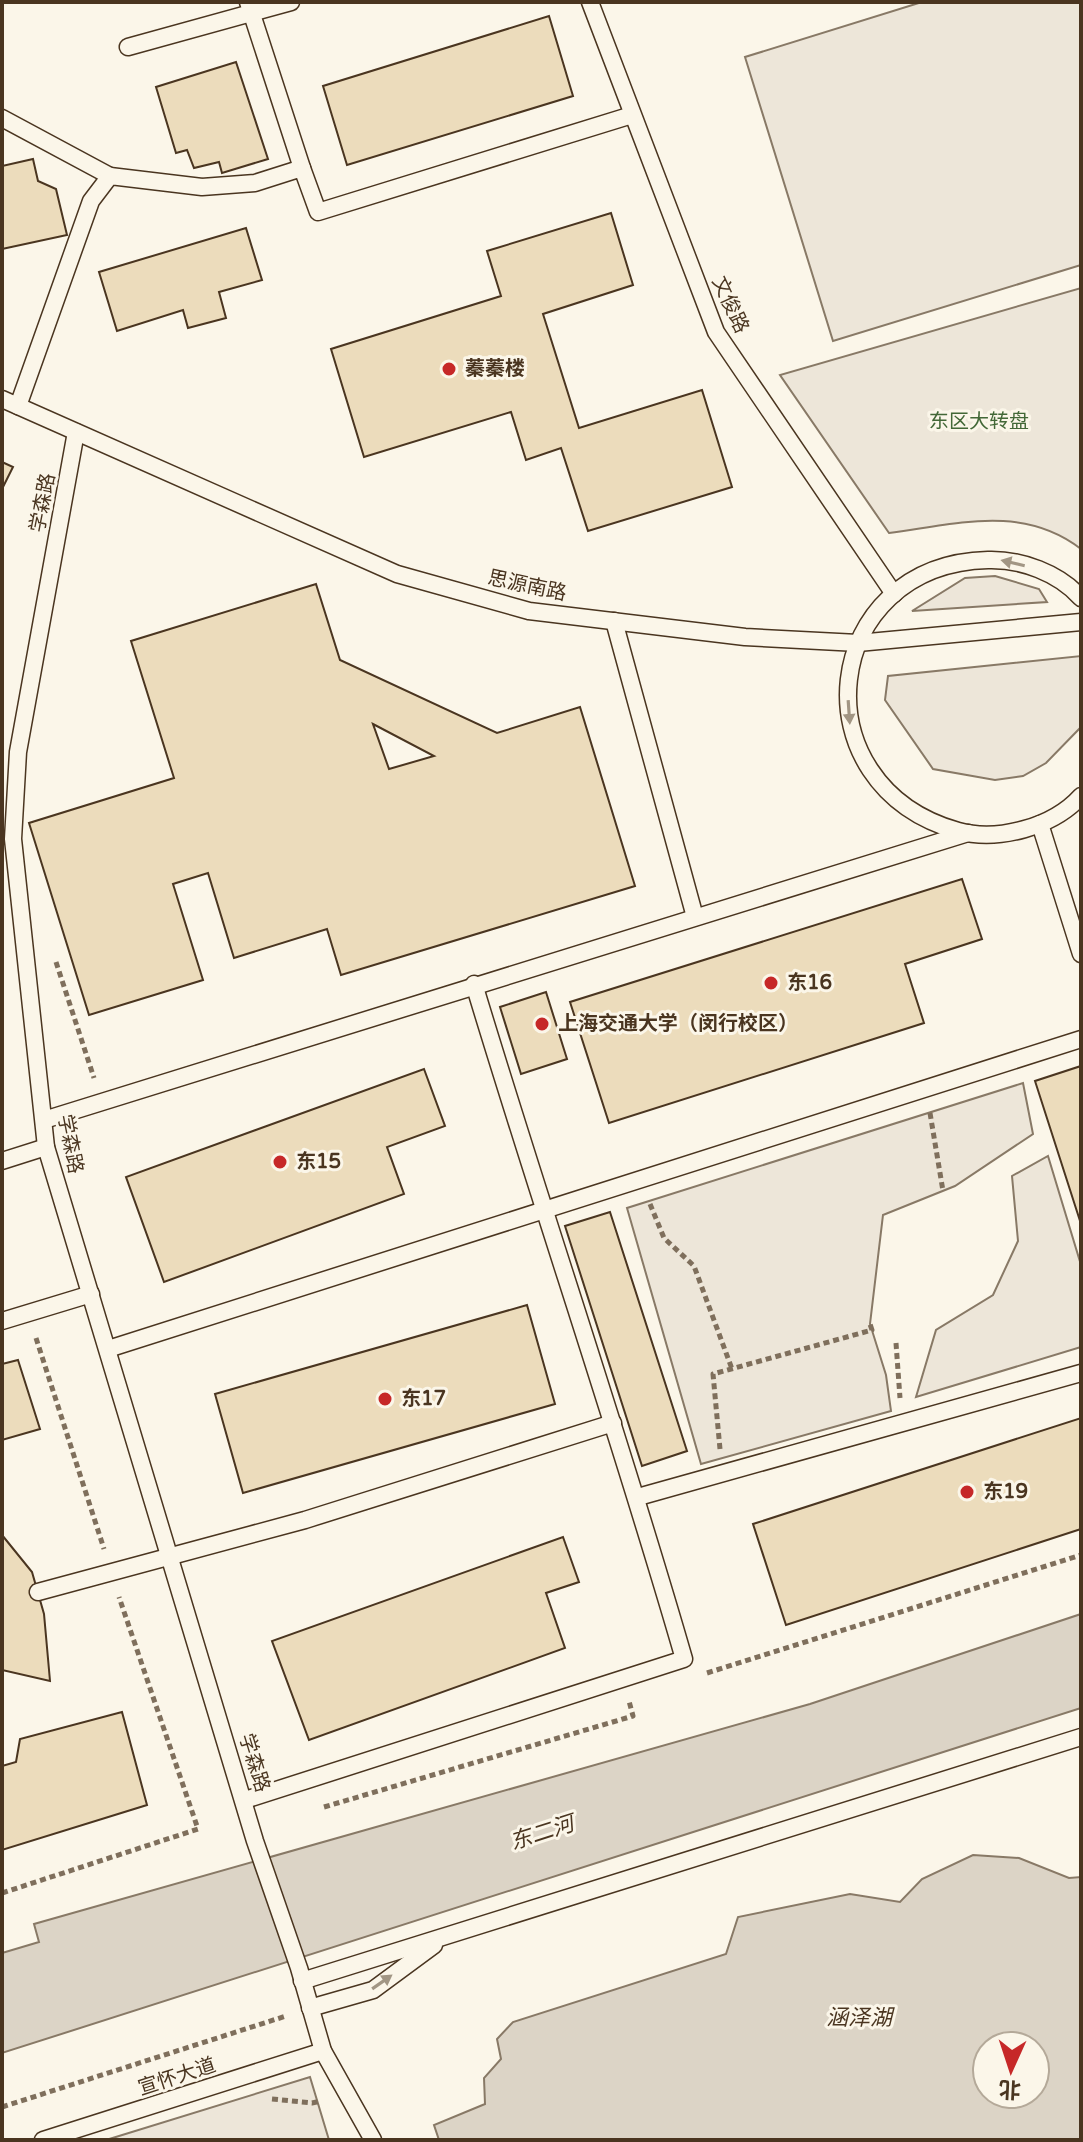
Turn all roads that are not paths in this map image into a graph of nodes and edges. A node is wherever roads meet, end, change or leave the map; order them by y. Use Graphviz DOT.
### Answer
graph roads {
  1 [pos="291,2"];
  2 [pos="590,2"];
  3 [pos="250,8"];
  4 [pos="128,47"];
  5 [pos="632,115"];
  6 [pos="2,118"];
  7 [pos="302,168"];
  8 [pos="110,176"];
  9 [pos="10,403"];
  10 [pos="76,432"];
  11 [pos="894,594"];
  12 [pos="1081,598"];
  13 [pos="614,621"];
  14 [pos="1081,622"];
  15 [pos="858,643"];
  16 [pos="1081,796"];
  17 [pos="8,803"];
  18 [pos="1040,824"];
  19 [pos="968,833"];
  20 [pos="695,917"];
  21 [pos="1081,954"];
  22 [pos="474,984"];
  23 [pos="1081,1039"];
  24 [pos="44,1120"];
  25 [pos="46,1147"];
  26 [pos="2,1161"];
  27 [pos="542,1211"];
  28 [pos="91,1294"];
  29 [pos="2,1321"];
  30 [pos="108,1349"];
  31 [pos="1081,1373"];
  32 [pos="613,1423"];
  33 [pos="638,1497"];
  34 [pos="170,1555"];
  35 [pos="38,1592"];
  36 [pos="1081,1737"];
  37 [pos="245,1800"];
  38 [pos="445,1937"];
  39 [pos="301,1974"];
  40 [pos="310,2008"];
  41 [pos="323,2051"];
  42 [pos="43,2140"];
  43 [pos="373,2140"];
  1 -- 3 [label="lane"];
  2 -- 5 [label="lane, 文俊路"];
  3 -- 4 [label="lane"];
  3 -- 7 [label="lane"];
  5 -- 7 [label="lane"];
  5 -- 11 [label="lane, 文俊路"];
  6 -- 8 [label="lane"];
  7 -- 8 [label="lane"];
  8 -- 9 [label="lane"];
  9 -- 10 [label="lane, 思源南路"];
  10 -- 13 [label="lane, 思源南路"];
  10 -- 17 [label="lane, 学森路"];
  12 -- 11 [label="lane, one-way"];
  11 -- 15 [label="lane"];
  13 -- 15 [label="lane, 思源南路"];
  13 -- 20 [label="lane"];
  14 -- 15 [label="lane, 思源南路"];
  15 -- 19 [label="lane, one-way"];
  16 -- 18 [label="lane"];
  17 -- 24 [label="lane, 学森路"];
  18 -- 19 [label="lane"];
  18 -- 21 [label="lane"];
  19 -- 20 [label="lane"];
  20 -- 22 [label="lane"];
  22 -- 24 [label="lane"];
  22 -- 27 [label="lane"];
  23 -- 27 [label="lane"];
  24 -- 25 [label="lane, 学森路"];
  25 -- 26 [label="lane"];
  25 -- 28 [label="lane, 学森路"];
  27 -- 30 [label="lane"];
  27 -- 32 [label="lane"];
  28 -- 29 [label="lane"];
  28 -- 30 [label="lane, 学森路"];
  30 -- 34 [label="lane, 学森路"];
  31 -- 33 [label="lane"];
  32 -- 33 [label="lane"];
  32 -- 34 [label="lane"];
  33 -- 37 [label="lane"];
  34 -- 35 [label="lane"];
  34 -- 37 [label="lane, 学森路"];
  36 -- 38 [label="lane"];
  37 -- 39 [label="lane, 学森路"];
  38 -- 39 [label="lane"];
  40 -- 38 [label="lane, one-way"];
  39 -- 40 [label="lane, 学森路"];
  40 -- 41 [label="lane, 学森路"];
  41 -- 42 [label="lane, 宣怀大道"];
  41 -- 43 [label="lane, 学森路"];
}
